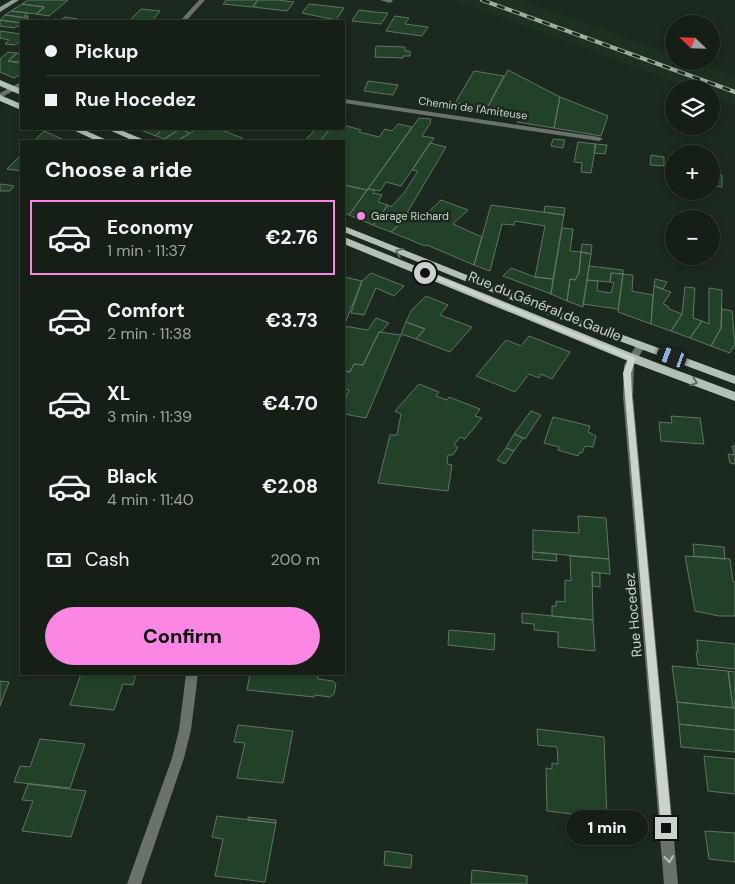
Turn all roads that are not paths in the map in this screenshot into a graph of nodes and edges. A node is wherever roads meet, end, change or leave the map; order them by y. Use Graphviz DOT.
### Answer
graph roads {
  1 [pos="16,0"];
  2 [pos="202,0"];
  3 [pos="0,10"];
  4 [pos="184,20"];
  5 [pos="0,83"];
  6 [pos="18,88"];
  7 [pos="0,97"];
  8 [pos="345,101"];
  9 [pos="20,107"];
  10 [pos="76,130"];
  11 [pos="114,130"];
  12 [pos="599,139"];
  13 [pos="102,140"];
  14 [pos="139,140"];
  15 [pos="345,229"];
  16 [pos="345,240"];
  17 [pos="640,346"];
  18 [pos="632,358"];
  19 [pos="735,380"];
  20 [pos="735,397"];
  21 [pos="192,675"];
  22 [pos="134,884"];
  23 [pos="671,884"];
  1 -- 3 [label="street"];
  2 -- 4 [label="street"];
  5 -- 6 [label="main road"];
  6 -- 7 [label="street"];
  7 -- 9 [label="main road"];
  8 -- 12 [label="street, Chemin de l'Amiteuse"];
  10 -- 13 [label="main road"];
  11 -- 14 [label="main road"];
  17 -- 15 [label="main road, Rue du Général de Gaulle, one-way"];
  16 -- 18 [label="main road, Rue du Général de Gaulle"];
  17 -- 18 [label="street, Rue Hocedez"];
  17 -- 19 [label="main road, Rue du Général de Gaulle"];
  18 -- 20 [label="main road, Rue du Général de Gaulle, one-way"];
  18 -- 23 [label="street, Rue Hocedez, one-way"];
  21 -- 22 [label="street"];
}
